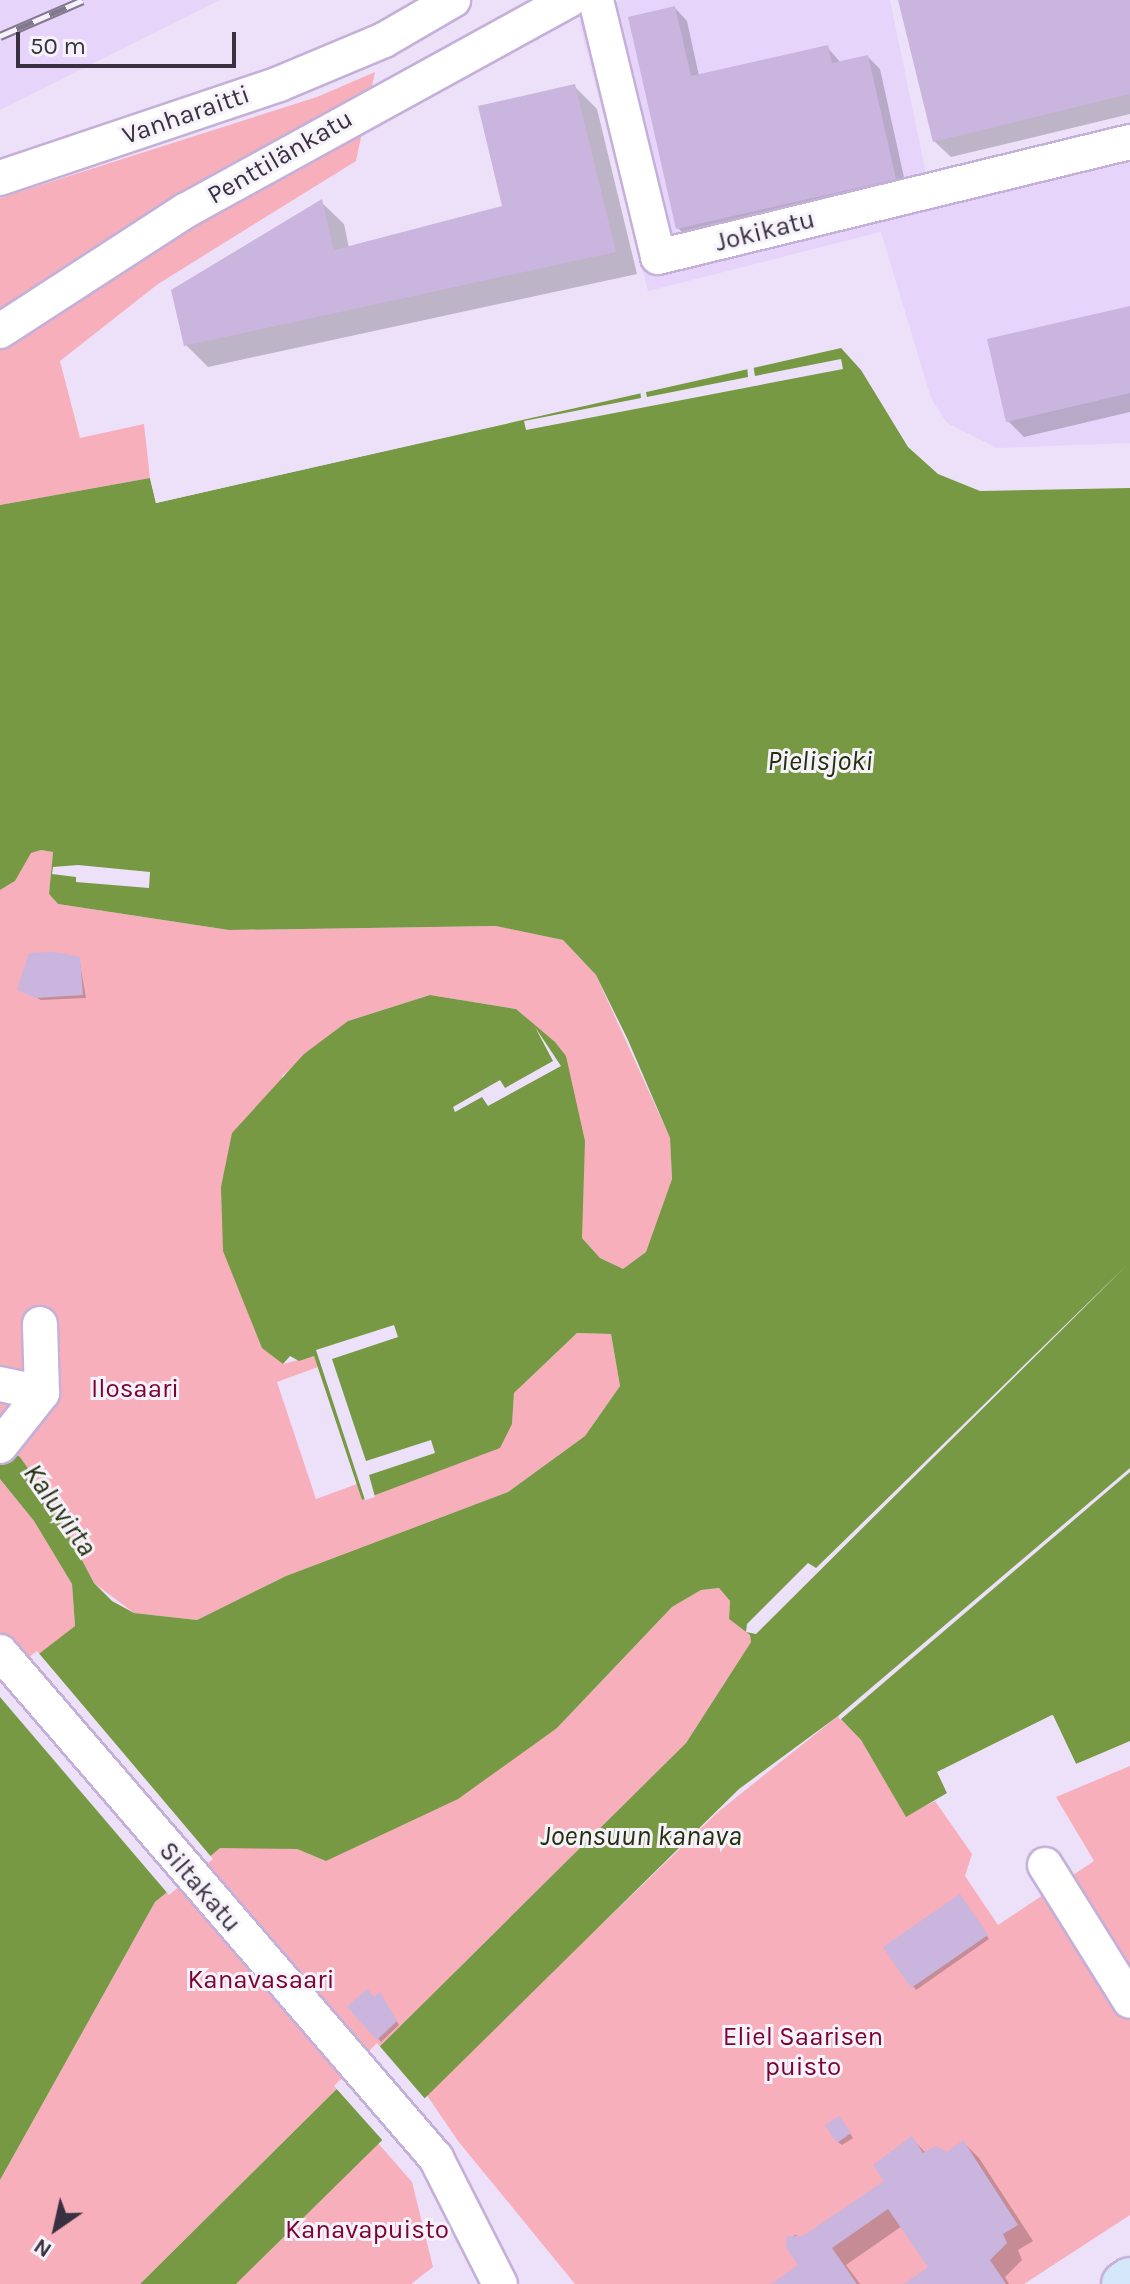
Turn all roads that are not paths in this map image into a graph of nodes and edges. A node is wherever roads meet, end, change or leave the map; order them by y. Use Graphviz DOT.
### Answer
graph roads {
  1 [pos="453,0"];
  2 [pos="569,0"];
  3 [pos="596,0"];
  4 [pos="1130,142"];
  5 [pos="0,178"];
  6 [pos="0,331"];
  7 [pos="40,1324"];
  8 [pos="0,1384"];
  9 [pos="42,1393"];
  10 [pos="3,1442"];
  11 [pos="5,1658"];
  12 [pos="1045,1865"];
  13 [pos="1130,2001"];
  14 [pos="1130,2280"];
  15 [pos="500,2284"];
  16 [pos="1124,2284"];
  1 -- 5 [label="street, Vanharaitti"];
  2 -- 6 [label="street, Penttilänkatu"];
  3 -- 4 [label="street, Jokikatu"];
  7 -- 9 [label="street"];
  8 -- 9 [label="street"];
  9 -- 10 [label="street"];
  11 -- 15 [label="street, Siltakatu"];
  12 -- 13 [label="street"];
  14 -- 16 [label="main road"];
}
